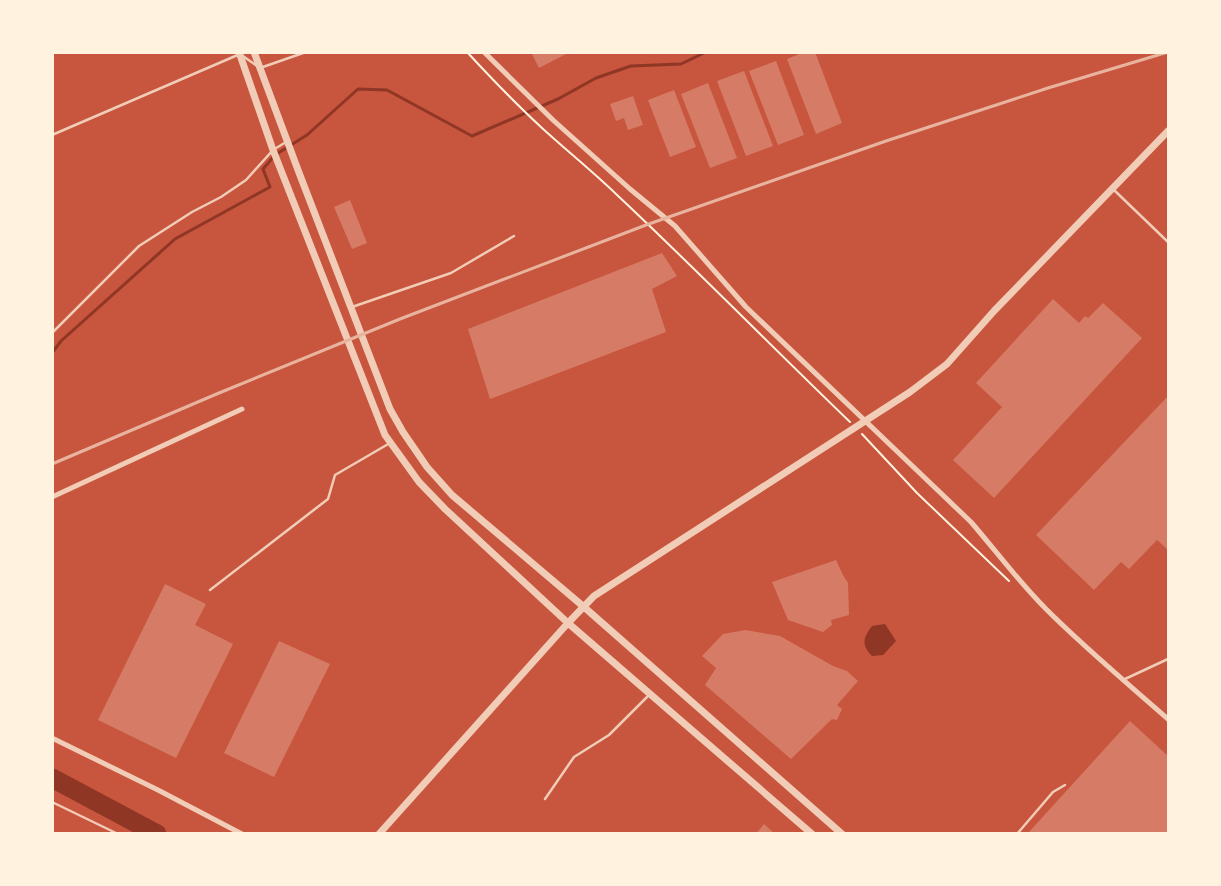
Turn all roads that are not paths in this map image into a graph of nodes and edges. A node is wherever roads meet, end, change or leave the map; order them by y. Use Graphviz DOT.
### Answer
graph roads {
  1 [pos="254,52"];
  2 [pos="306,52"];
  3 [pos="484,52"];
  4 [pos="239,53"];
  5 [pos="260,68"];
  6 [pos="1168,131"];
  7 [pos="52,135"];
  8 [pos="288,143"];
  9 [pos="273,151"];
  10 [pos="1113,189"];
  11 [pos="514,236"];
  12 [pos="1168,242"];
  13 [pos="350,308"];
  14 [pos="52,333"];
  15 [pos="242,409"];
  16 [pos="865,421"];
  17 [pos="390,443"];
  18 [pos="52,497"];
  19 [pos="210,590"];
  20 [pos="584,607"];
  21 [pos="568,623"];
  22 [pos="1168,659"];
  23 [pos="1123,680"];
  24 [pos="650,694"];
  25 [pos="1168,719"];
  26 [pos="52,738"];
  27 [pos="1065,785"];
  28 [pos="545,798"];
  29 [pos="52,802"];
  30 [pos="118,834"];
  31 [pos="242,834"];
  32 [pos="379,834"];
  33 [pos="812,834"];
  34 [pos="842,834"];
  35 [pos="1017,834"];
  1 -- 5 [label="street"];
  2 -- 5 [label="lane"];
  3 -- 16 [label="street"];
  4 -- 5 [label="lane"];
  4 -- 7 [label="lane"];
  4 -- 9 [label="street"];
  5 -- 8 [label="street"];
  6 -- 10 [label="street"];
  8 -- 9 [label="lane"];
  8 -- 13 [label="street"];
  9 -- 14 [label="lane"];
  9 -- 17 [label="street"];
  10 -- 12 [label="lane"];
  10 -- 16 [label="street"];
  11 -- 13 [label="lane"];
  13 -- 20 [label="street"];
  15 -- 18 [label="street"];
  16 -- 20 [label="street"];
  16 -- 23 [label="street"];
  17 -- 19 [label="lane"];
  17 -- 21 [label="street"];
  20 -- 21 [label="street"];
  20 -- 34 [label="street"];
  21 -- 24 [label="street"];
  21 -- 32 [label="street"];
  22 -- 23 [label="lane"];
  23 -- 25 [label="street"];
  24 -- 28 [label="lane"];
  24 -- 33 [label="street"];
  26 -- 31 [label="street"];
  27 -- 35 [label="lane"];
  29 -- 30 [label="lane"];
}
